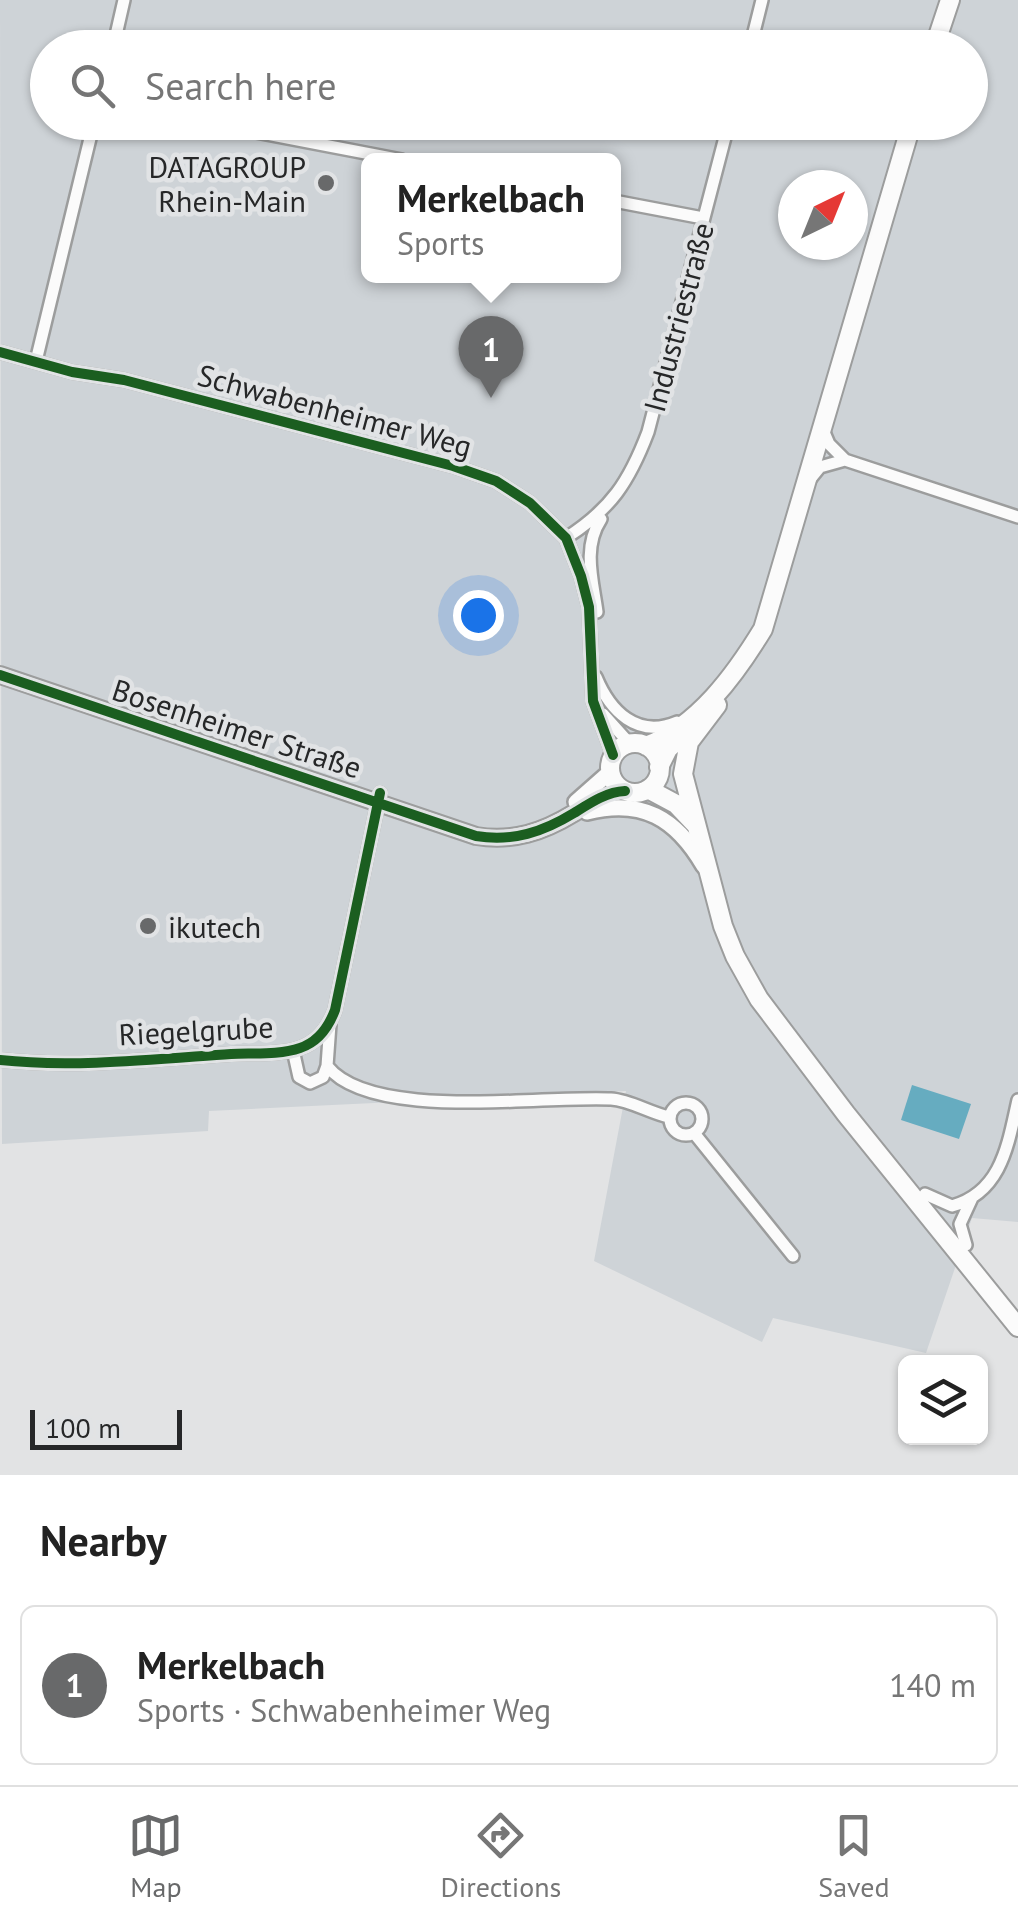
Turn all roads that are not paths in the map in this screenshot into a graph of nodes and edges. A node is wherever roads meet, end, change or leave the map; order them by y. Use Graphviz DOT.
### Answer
graph roads {
  1 [pos="124,0"];
  2 [pos="762,0"];
  3 [pos="939,0"];
  4 [pos="950,0"];
  5 [pos="958,0"];
  6 [pos="117,30"];
  7 [pos="754,30"];
  8 [pos="936,30"];
  9 [pos="938,30"];
  10 [pos="940,30"];
  11 [pos="90,140"];
  12 [pos="298,140"];
  13 [pos="725,140"];
  14 [pos="907,140"];
  15 [pos="366,153"];
  16 [pos="621,202"];
  17 [pos="703,218"];
  18 [pos="0,352"];
  19 [pos="36,361"];
  20 [pos="823,430"];
  21 [pos="845,460"];
  22 [pos="808,482"];
  23 [pos="610,504"];
  24 [pos="1018,517"];
  25 [pos="566,538"];
  26 [pos="0,666"];
  27 [pos="593,668"];
  28 [pos="0,675"];
  29 [pos="715,701"];
  30 [pos="638,745"];
  31 [pos="612,764"];
  32 [pos="655,777"];
  33 [pos="625,791"];
  34 [pos="379,797"];
  35 [pos="568,816"];
  36 [pos="696,822"];
  37 [pos="712,880"];
  38 [pos="330,1024"];
  39 [pos="292,1050"];
  40 [pos="0,1060"];
  41 [pos="327,1066"];
  42 [pos="816,1071"];
  43 [pos="1018,1100"];
  44 [pos="669,1117"];
  45 [pos="694,1133"];
  46 [pos="925,1194"];
  47 [pos="973,1197"];
  48 [pos="966,1245"];
  49 [pos="793,1256"];
  50 [pos="1018,1309"];
  51 [pos="1018,1327"];
  1 -- 6 [label="street"];
  2 -- 7 [label="street"];
  3 -- 8 [label="main road"];
  4 -- 9 [label="main road"];
  5 -- 10 [label="street"];
  11 -- 19 [label="street"];
  12 -- 15 [label="street"];
  13 -- 17 [label="street, Industriestraße"];
  14 -- 20 [label="main road"];
  16 -- 17 [label="street"];
  17 -- 23 [label="street, Industriestraße"];
  18 -- 19 [label="street, Schwabenheimer Weg"];
  19 -- 25 [label="street, Schwabenheimer Weg"];
  20 -- 21 [label="street"];
  20 -- 22 [label="main road"];
  21 -- 22 [label="street"];
  21 -- 24 [label="street"];
  22 -- 29 [label="main road"];
  23 -- 25 [label="street, Industriestraße"];
  23 -- 27 [label="street, Industriestraße"];
  25 -- 27 [label="street, Schwabenheimer Weg"];
  26 -- 34 [label="street, Bosenheimer Straße"];
  27 -- 29 [label="street, Schwabenheimer Weg"];
  27 -- 30 [label="street, Schwabenheimer Weg"];
  27 -- 31 [label="street, Schwabenheimer Weg"];
  28 -- 34 [label="street, Bosenheimer Straße"];
  29 -- 30 [label="main road"];
  29 -- 32 [label="main road"];
  29 -- 36 [label="main road"];
  30 -- 31 [label="main road"];
  30 -- 32 [label="main road"];
  31 -- 33 [label="main road"];
  31 -- 34 [label="street, Bosenheimer Straße"];
  32 -- 33 [label="main road"];
  32 -- 36 [label="main road"];
  33 -- 35 [label="street, Bosenheimer Straße"];
  34 -- 35 [label="street, Bosenheimer Straße"];
  34 -- 38 [label="street"];
  35 -- 37 [label="street"];
  36 -- 37 [label="main road"];
  37 -- 42 [label="main road"];
  38 -- 39 [label="street, Riegelgrube"];
  38 -- 41 [label="street"];
  39 -- 40 [label="street, Riegelgrube"];
  39 -- 41 [label="street, Riegelgrube"];
  41 -- 44 [label="street"];
  42 -- 46 [label="main road"];
  42 -- 51 [label="main road"];
  43 -- 47 [label="street"];
  44 -- 45 [label="street"];
  44 -- 45 [label="street"];
  45 -- 49 [label="street"];
  46 -- 47 [label="street"];
  46 -- 48 [label="main road"];
  47 -- 48 [label="street"];
  48 -- 50 [label="main road"];
}
